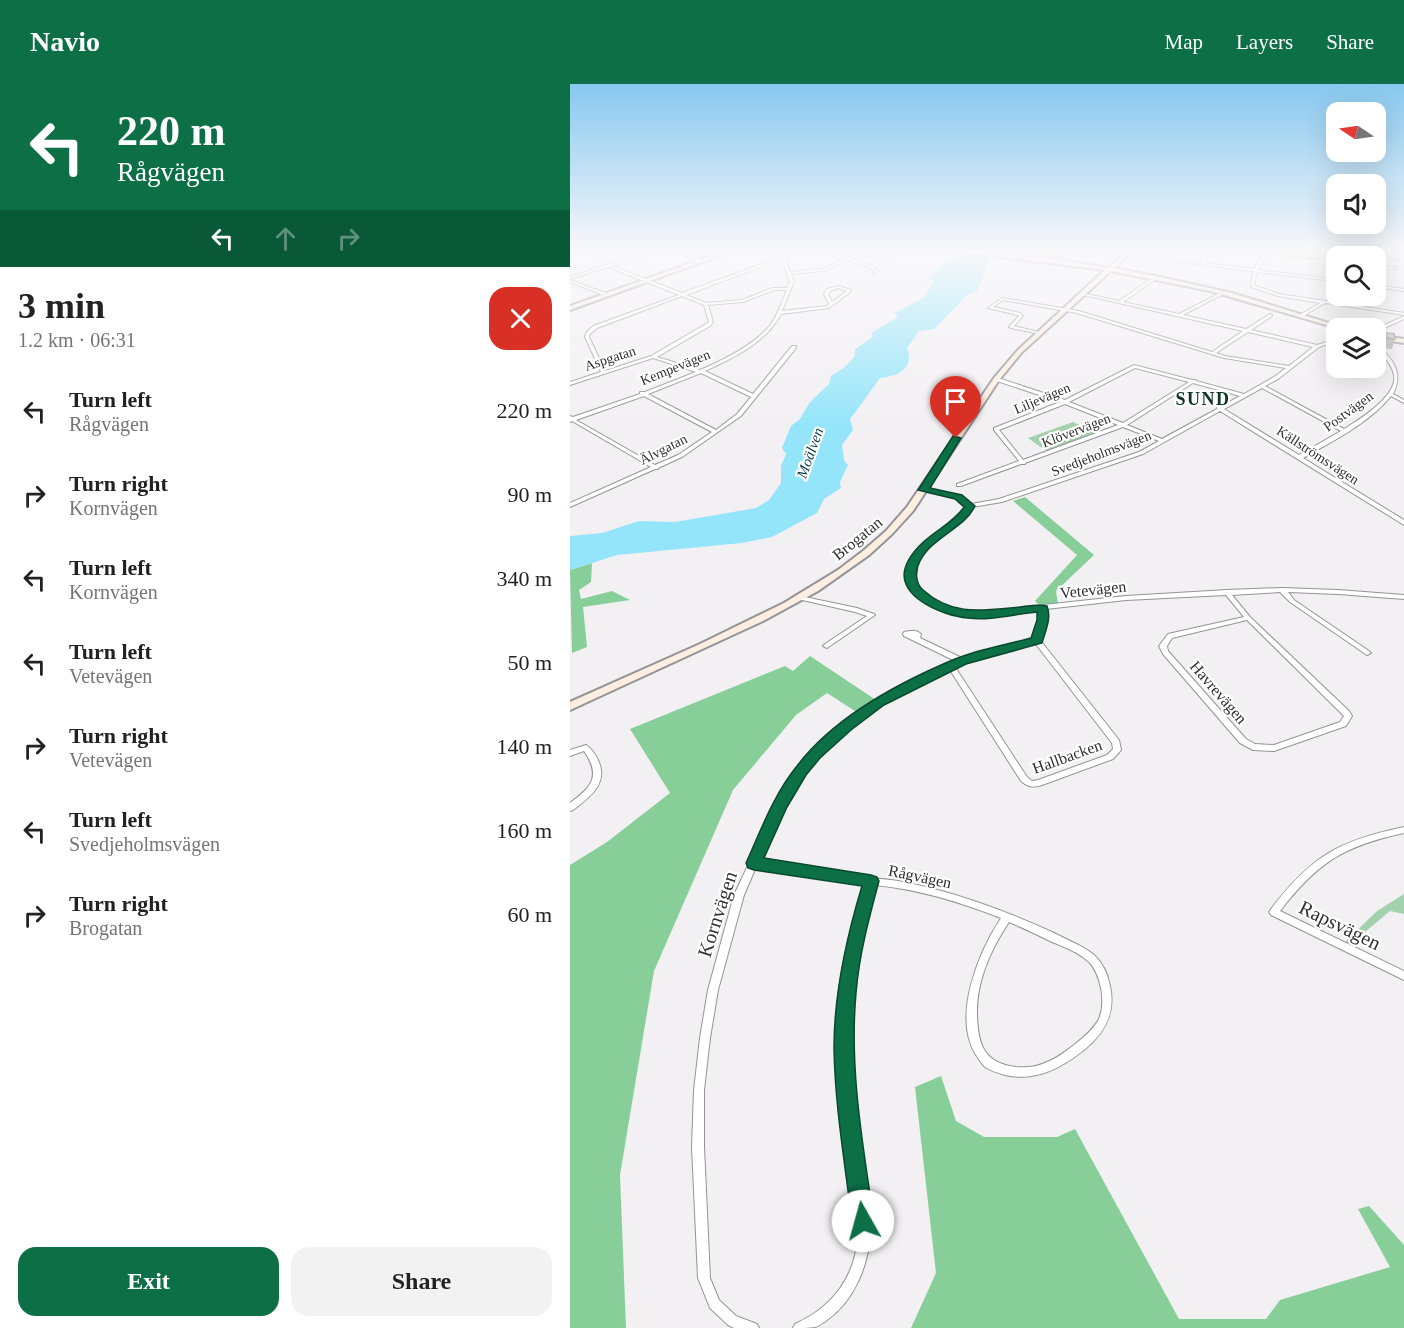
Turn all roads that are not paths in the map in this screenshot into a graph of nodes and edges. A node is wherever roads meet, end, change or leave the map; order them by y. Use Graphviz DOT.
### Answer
graph roads {
  1 [pos="653,307"];
  2 [pos="707,307"];
  3 [pos="781,307"];
  4 [pos="827,307"];
  5 [pos="991,307"];
  6 [pos="1053,307"];
  7 [pos="1141,307"];
  8 [pos="1195,307"];
  9 [pos="1272,307"];
  10 [pos="1316,307"];
  11 [pos="1355,307"];
  12 [pos="1065,309"];
  13 [pos="779,313"];
  14 [pos="1270,315"];
  15 [pos="1179,316"];
  16 [pos="1302,316"];
  17 [pos="1404,316"];
  18 [pos="1326,323"];
  19 [pos="1386,325"];
  20 [pos="1248,330"];
  21 [pos="1041,333"];
  22 [pos="1386,338"];
  23 [pos="1404,340"];
  24 [pos="1326,343"];
  25 [pos="1317,346"];
  26 [pos="794,347"];
  27 [pos="1212,354"];
  28 [pos="652,357"];
  29 [pos="1386,358"];
  30 [pos="1288,367"];
  31 [pos="1394,368"];
  32 [pos="1404,369"];
  33 [pos="699,371"];
  34 [pos="604,373"];
  35 [pos="996,379"];
  36 [pos="1194,381"];
  37 [pos="570,384"];
  38 [pos="1262,386"];
  39 [pos="642,393"];
  40 [pos="1390,394"];
  41 [pos="1242,395"];
  42 [pos="753,396"];
  43 [pos="1065,402"];
  44 [pos="1404,402"];
  45 [pos="1220,408"];
  46 [pos="571,419"];
  47 [pos="1123,425"];
  48 [pos="1344,431"];
  49 [pos="716,432"];
  50 [pos="1163,441"];
  51 [pos="1300,457"];
  52 [pos="1023,463"];
  53 [pos="656,468"];
  54 [pos="959,485"];
  55 [pos="923,490"];
  56 [pos="570,505"];
  57 [pos="970,506"];
  58 [pos="1404,523"];
  59 [pos="1282,590"];
  60 [pos="1227,592"];
  61 [pos="1404,597"];
  62 [pos="800,598"];
  63 [pos="1043,608"];
  64 [pos="1248,618"];
  65 [pos="916,639"];
  66 [pos="1037,640"];
  67 [pos="827,646"];
  68 [pos="1367,653"];
  69 [pos="961,661"];
  70 [pos="951,666"];
  71 [pos="570,706"];
  72 [pos="570,753"];
  73 [pos="570,808"];
  74 [pos="1404,830"];
  75 [pos="754,863"];
  76 [pos="871,881"];
  77 [pos="1006,918"];
  78 [pos="1404,976"];
  79 [pos="753,1328"];
  80 [pos="799,1328"];
  1 -- 34 [label="street"];
  2 -- 28 [label="street, Aspgatan"];
  3 -- 13 [label="street, Kempevägen"];
  4 -- 13 [label="street"];
  5 -- 21 [label="street"];
  6 -- 12 [label="street"];
  7 -- 15 [label="street"];
  8 -- 15 [label="street"];
  9 -- 16 [label="main road"];
  10 -- 16 [label="street"];
  11 -- 17 [label="street"];
  12 -- 21 [label="main road, Brogatan"];
  12 -- 27 [label="street"];
  13 -- 33 [label="street, Kempevägen"];
  14 -- 20 [label="street"];
  15 -- 20 [label="street"];
  16 -- 18 [label="main road"];
  17 -- 19 [label="street"];
  20 -- 25 [label="street"];
  20 -- 27 [label="street"];
  21 -- 35 [label="main road, Brogatan"];
  22 -- 23 [label="main road"];
  24 -- 25 [label="street, Svedjeholmsvägen"];
  25 -- 30 [label="street, Svedjeholmsvägen"];
  26 -- 42 [label="street, Älvgatan"];
  27 -- 30 [label="street"];
  28 -- 33 [label="street"];
  28 -- 34 [label="street, Aspgatan"];
  29 -- 31 [label="street"];
  30 -- 38 [label="street, Svedjeholmsvägen"];
  31 -- 32 [label="street"];
  31 -- 40 [label="street, Postvägen"];
  33 -- 39 [label="street, Kempevägen"];
  33 -- 42 [label="street"];
  34 -- 37 [label="street, Aspgatan"];
  35 -- 43 [label="street"];
  35 -- 55 [label="main road, Brogatan"];
  36 -- 41 [label="street"];
  36 -- 43 [label="street, Liljevägen"];
  36 -- 47 [label="street, Klövervägen"];
  38 -- 41 [label="street, Svedjeholmsvägen"];
  38 -- 48 [label="street"];
  39 -- 46 [label="street, Kempevägen"];
  39 -- 49 [label="street"];
  40 -- 44 [label="street"];
  40 -- 48 [label="street, Postvägen"];
  41 -- 45 [label="street, Svedjeholmsvägen"];
  42 -- 49 [label="street, Älvgatan"];
  43 -- 47 [label="street"];
  43 -- 52 [label="street, Liljevägen"];
  45 -- 50 [label="street, Svedjeholmsvägen"];
  45 -- 51 [label="street, Källströmsvägen"];
  46 -- 53 [label="street"];
  47 -- 50 [label="street"];
  47 -- 52 [label="street, Klövervägen"];
  48 -- 51 [label="street, Postvägen"];
  49 -- 53 [label="street, Älvgatan"];
  50 -- 57 [label="street, Svedjeholmsvägen"];
  51 -- 58 [label="street, Källströmsvägen"];
  52 -- 54 [label="street, Klövervägen"];
  53 -- 56 [label="street, Älvgatan"];
  55 -- 57 [label="street"];
  55 -- 62 [label="main road, Brogatan"];
  57 -- 63 [label="street, Vetevägen"];
  59 -- 60 [label="street, Vetevägen"];
  59 -- 61 [label="street, Vetevägen"];
  59 -- 68 [label="street"];
  60 -- 63 [label="street, Vetevägen"];
  60 -- 64 [label="street, Havrevägen"];
  62 -- 67 [label="street"];
  62 -- 71 [label="main road, Brogatan"];
  63 -- 66 [label="street"];
  64 -- 64 [label="street, Havrevägen"];
  65 -- 69 [label="street"];
  66 -- 69 [label="street, Kornvägen"];
  66 -- 70 [label="street, Hallbacken"];
  69 -- 70 [label="street, Kornvägen"];
  70 -- 75 [label="street, Kornvägen"];
  72 -- 73 [label="street"];
  74 -- 78 [label="street, Rapsvägen"];
  75 -- 76 [label="street, Rågvägen"];
  75 -- 79 [label="street, Kornvägen"];
  76 -- 77 [label="street, Rågvägen"];
  76 -- 80 [label="street"];
  77 -- 77 [label="street, Rågvägen"];
}
